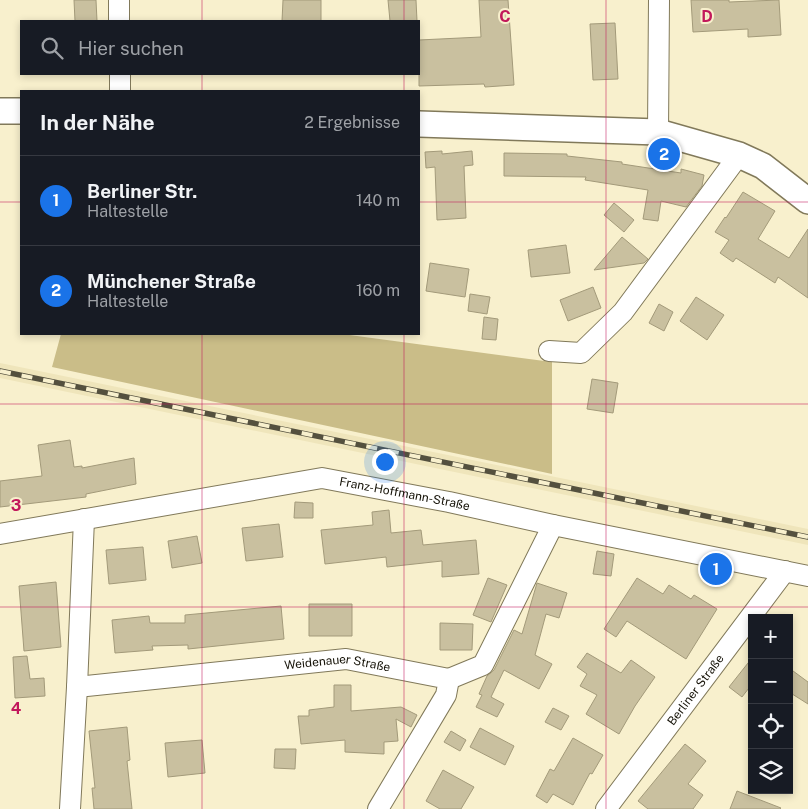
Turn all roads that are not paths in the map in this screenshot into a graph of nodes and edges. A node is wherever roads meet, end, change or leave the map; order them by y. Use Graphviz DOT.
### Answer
graph roads {
  1 [pos="119,0"];
  2 [pos="659,0"];
  3 [pos="119,20"];
  4 [pos="120,75"];
  5 [pos="120,90"];
  6 [pos="0,110"];
  7 [pos="20,111"];
  8 [pos="420,124"];
  9 [pos="658,132"];
  10 [pos="739,155"];
  11 [pos="808,201"];
  12 [pos="549,351"];
  13 [pos="84,519"];
  14 [pos="553,525"];
  15 [pos="0,534"];
  16 [pos="785,572"];
  17 [pos="808,576"];
  18 [pos="449,679"];
  19 [pos="77,687"];
  20 [pos="70,809"];
  21 [pos="378,809"];
  22 [pos="606,809"];
  1 -- 3 [label="street"];
  2 -- 9 [label="street"];
  4 -- 5 [label="street"];
  6 -- 7 [label="main road"];
  8 -- 9 [label="main road"];
  9 -- 10 [label="main road"];
  10 -- 11 [label="main road"];
  10 -- 12 [label="street"];
  13 -- 14 [label="street, Franz-Hoffmann-Straße"];
  13 -- 15 [label="street, Franz-Hoffmann-Straße"];
  13 -- 19 [label="street"];
  14 -- 16 [label="street, Franz-Hoffmann-Straße"];
  14 -- 18 [label="street"];
  16 -- 17 [label="street, Franz-Hoffmann-Straße"];
  16 -- 22 [label="street, Berliner Straße"];
  18 -- 19 [label="street, Weidenauer Straße"];
  18 -- 21 [label="street"];
  19 -- 20 [label="street"];
}
